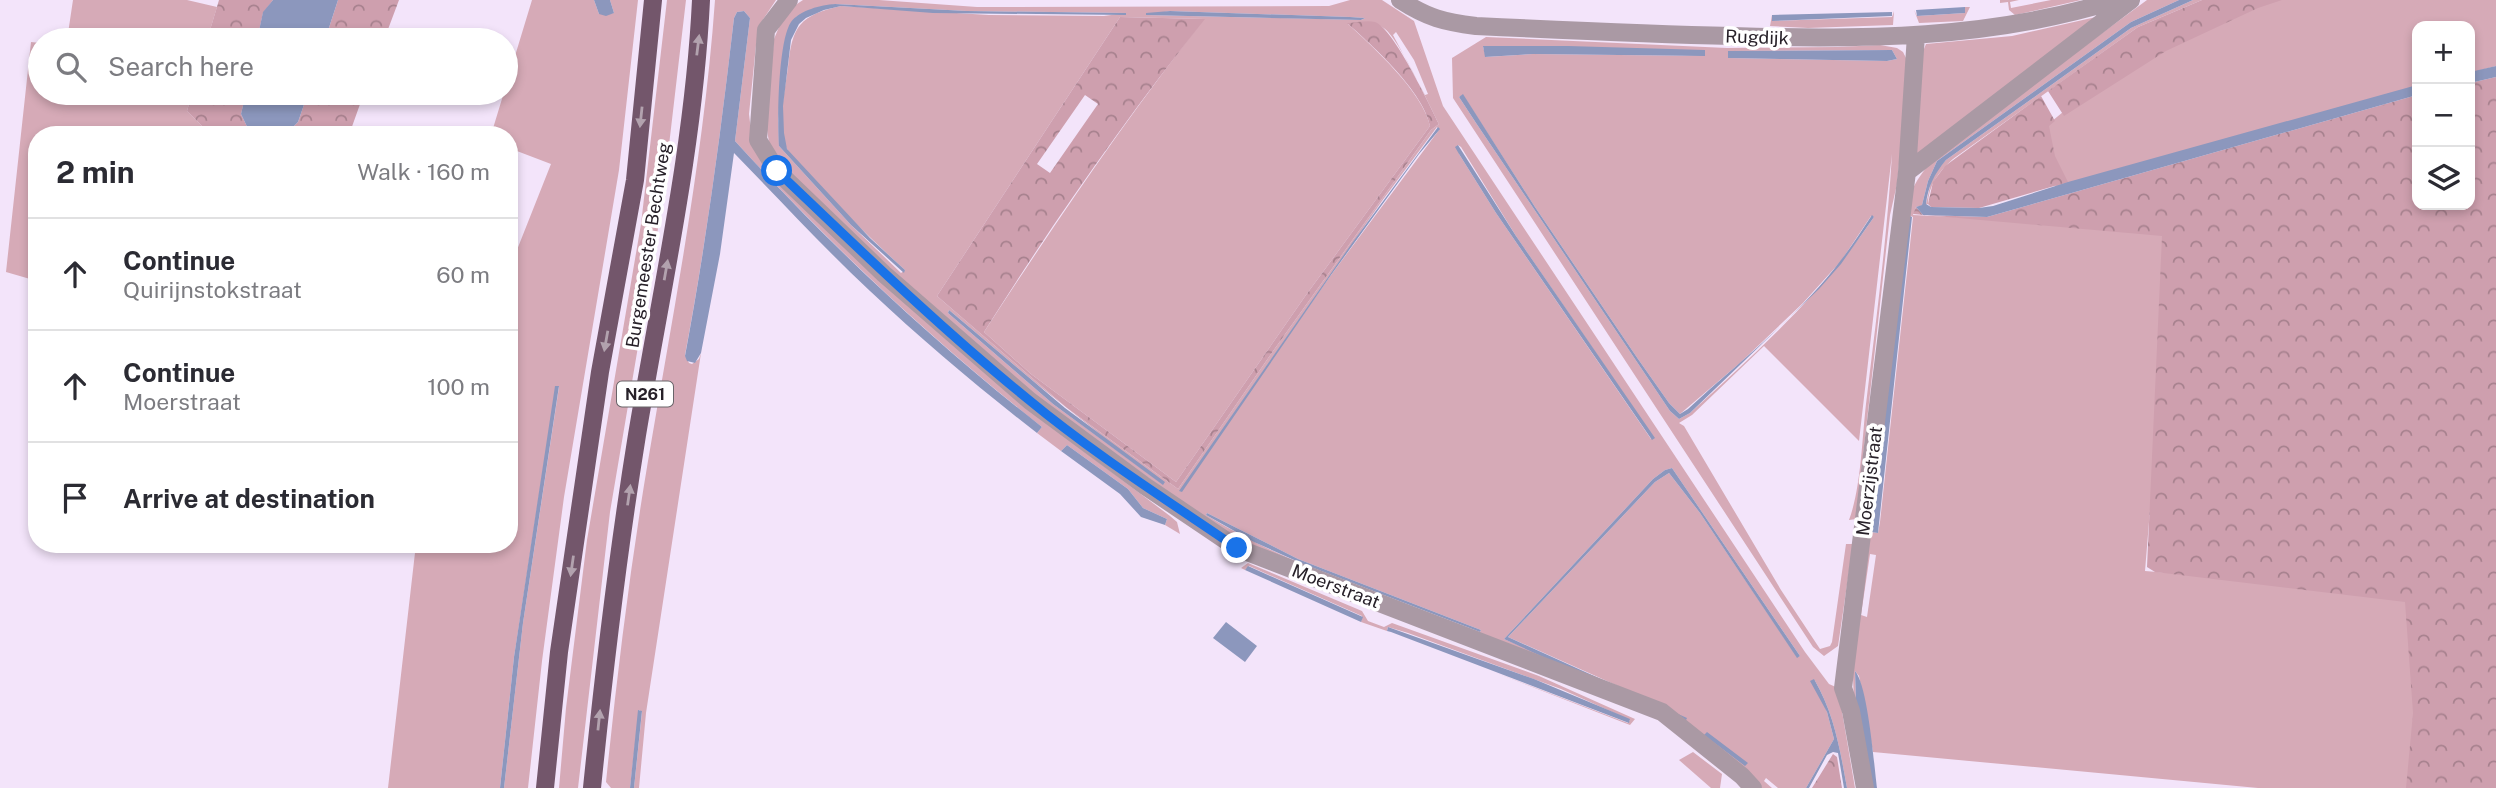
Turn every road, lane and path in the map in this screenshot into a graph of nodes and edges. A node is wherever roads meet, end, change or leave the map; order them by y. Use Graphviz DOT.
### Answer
graph roads {
  1 [pos="653,0"];
  2 [pos="701,0"];
  3 [pos="789,0"];
  4 [pos="1400,0"];
  5 [pos="2116,0"];
  6 [pos="2131,0"];
  7 [pos="1916,35"];
  8 [pos="1907,172"];
  9 [pos="545,788"];
  10 [pos="592,788"];
  11 [pos="1753,788"];
  12 [pos="1865,788"];
  1 -- 9 [label="main road, Burgemeester Bechtweg / N261, one-way"];
  10 -- 2 [label="main road, Burgemeester Bechtweg / N261, one-way"];
  3 -- 11 [label="street, Moerstraat"];
  4 -- 7 [label="street, Rugdijk"];
  5 -- 7 [label="street, Rugdijk"];
  6 -- 8 [label="street"];
  7 -- 8 [label="street, Moerzijstraat"];
  8 -- 12 [label="street, Moerzijstraat"];
}
